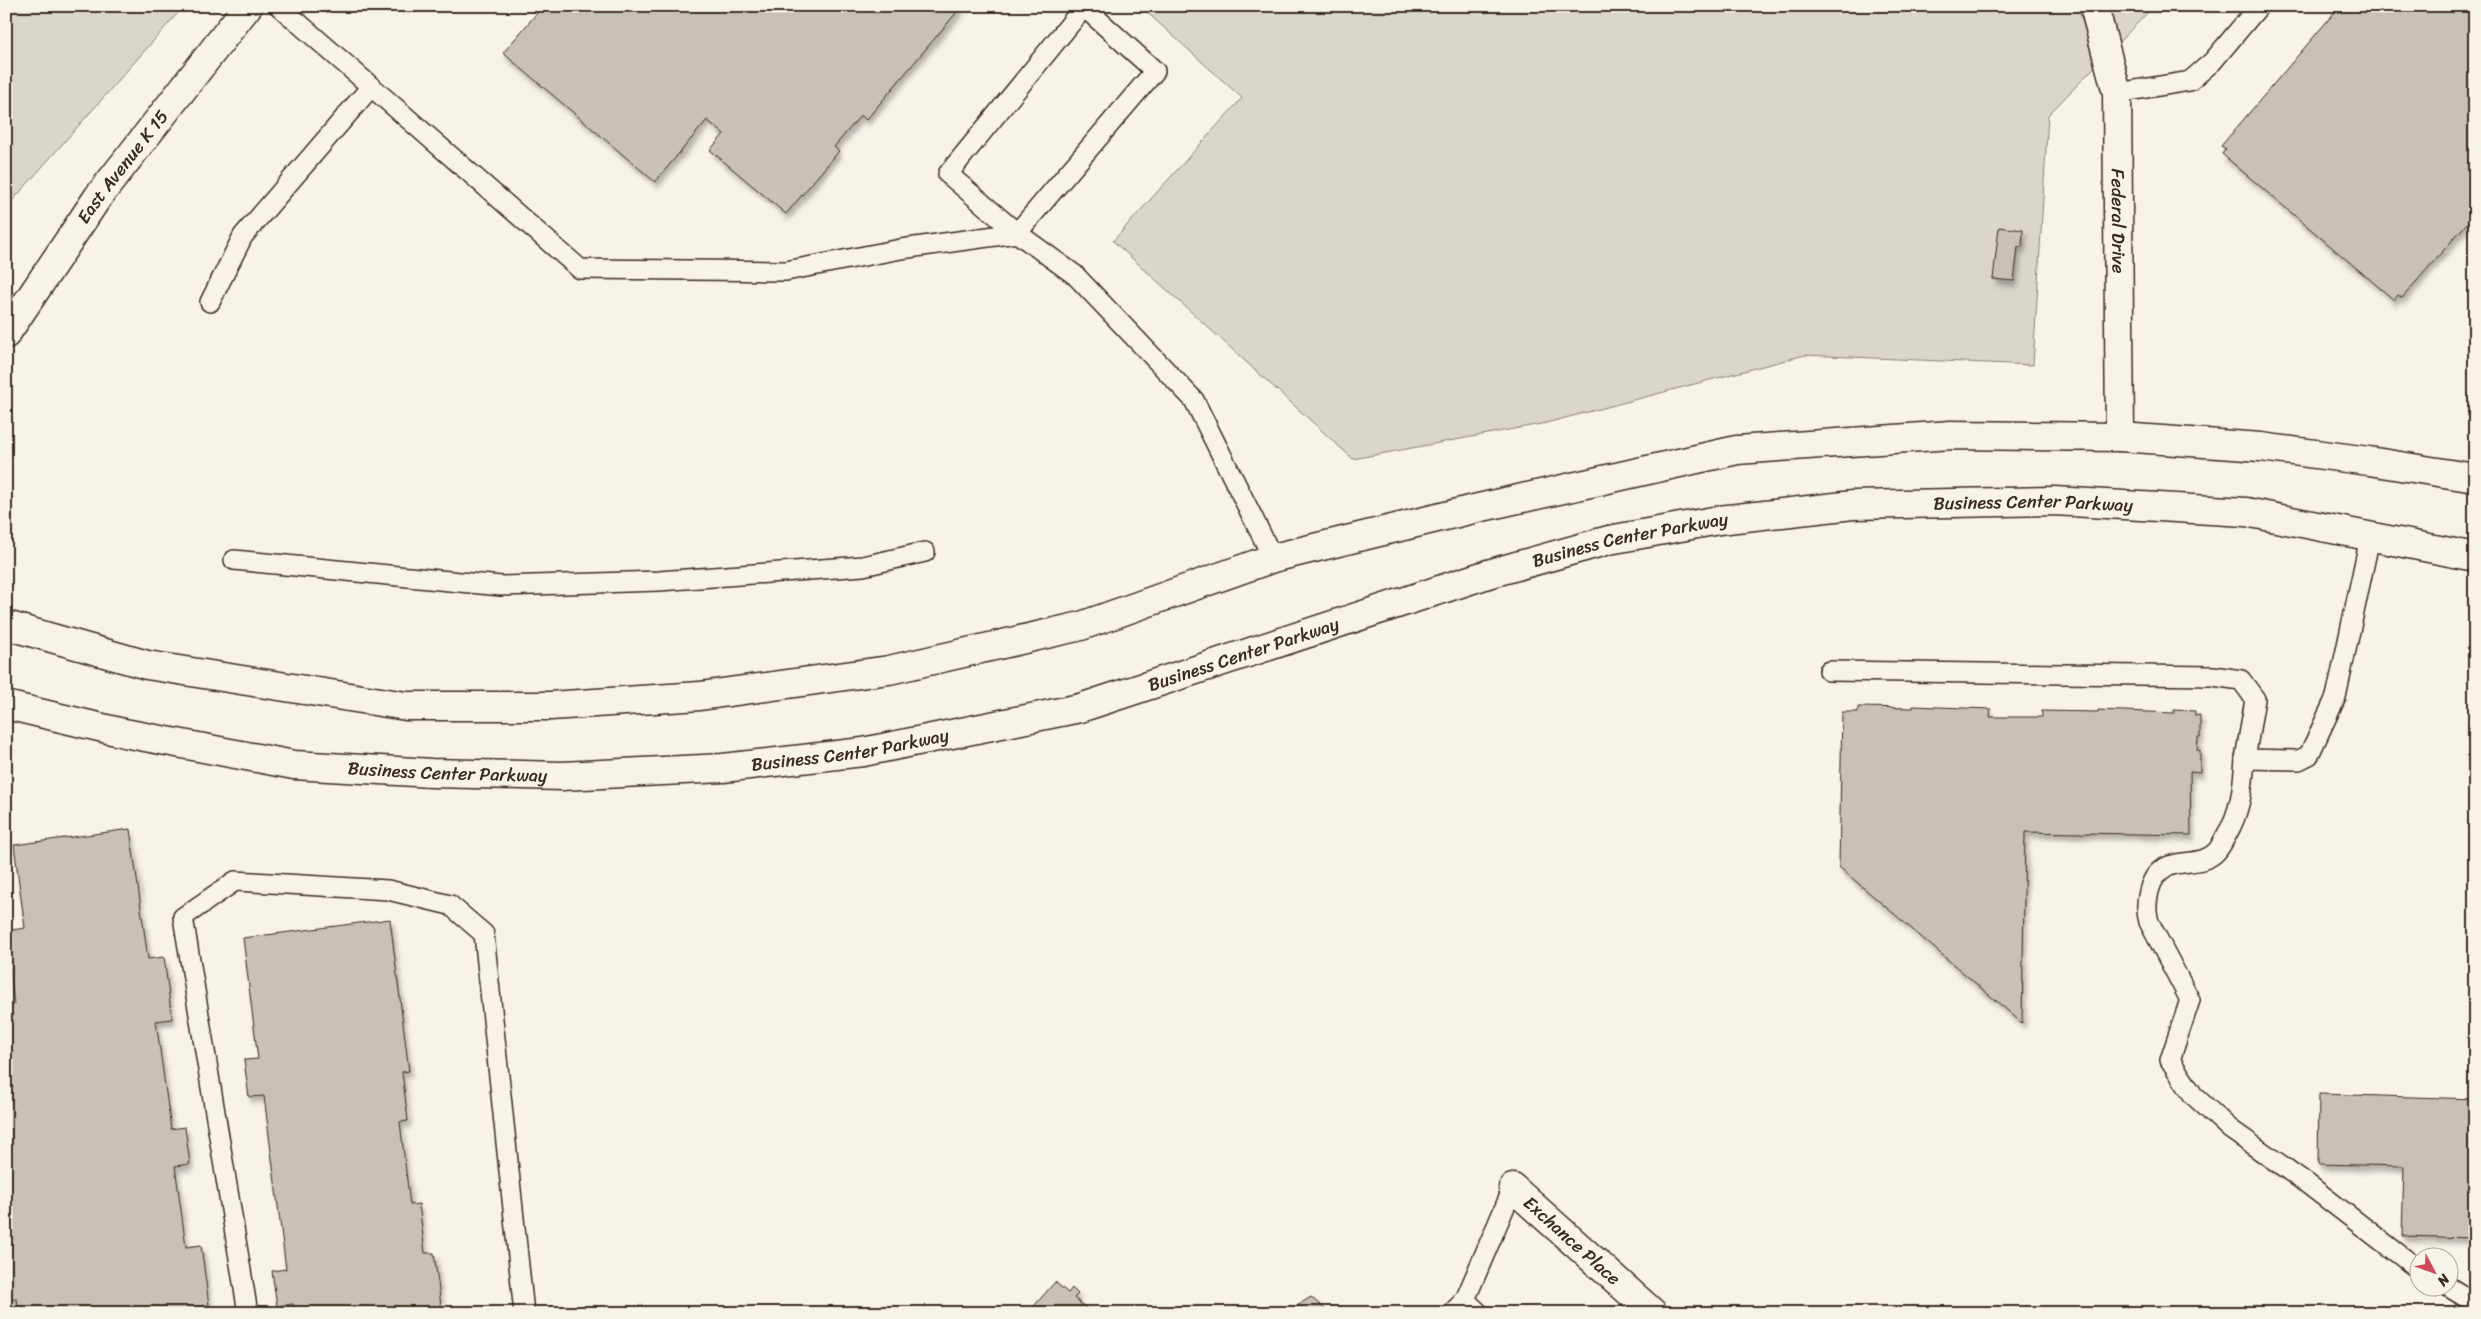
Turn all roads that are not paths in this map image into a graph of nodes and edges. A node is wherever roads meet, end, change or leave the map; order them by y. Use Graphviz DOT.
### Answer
graph roads {
  1 [pos="248,6"];
  2 [pos="279,6"];
  3 [pos="2094,6"];
  4 [pos="2259,6"];
  5 [pos="370,88"];
  6 [pos="2117,93"];
  7 [pos="1018,233"];
  8 [pos="210,302"];
  9 [pos="6,334"];
  10 [pos="2120,436"];
  11 [pos="2475,478"];
  12 [pos="2370,537"];
  13 [pos="925,552"];
  14 [pos="2475,557"];
  15 [pos="1273,558"];
  16 [pos="234,560"];
  17 [pos="6,625"];
  18 [pos="1829,671"];
  19 [pos="6,705"];
  20 [pos="2246,759"];
  21 [pos="1513,1188"];
  22 [pos="2408,1261"];
  23 [pos="2458,1293"];
  24 [pos="2475,1303"];
  25 [pos="1465,1309"];
  26 [pos="248,1313"];
  27 [pos="524,1313"];
  28 [pos="1653,1313"];
  1 -- 9 [label="main road, East Avenue K 15"];
  2 -- 5 [label="lane"];
  3 -- 6 [label="main road, Federal Drive"];
  4 -- 6 [label="lane"];
  5 -- 7 [label="lane"];
  5 -- 8 [label="lane"];
  6 -- 10 [label="main road, Federal Drive"];
  7 -- 7 [label="lane"];
  7 -- 15 [label="lane"];
  10 -- 11 [label="main road"];
  10 -- 15 [label="main road"];
  12 -- 14 [label="main road, Business Center Parkway"];
  12 -- 19 [label="main road, Business Center Parkway"];
  12 -- 20 [label="lane"];
  13 -- 16 [label="lane"];
  15 -- 17 [label="main road"];
  18 -- 20 [label="lane"];
  20 -- 22 [label="lane"];
  21 -- 25 [label="lane"];
  21 -- 28 [label="main road, Exchance Place"];
  23 -- 24 [label="lane"];
  26 -- 27 [label="lane"];
}
